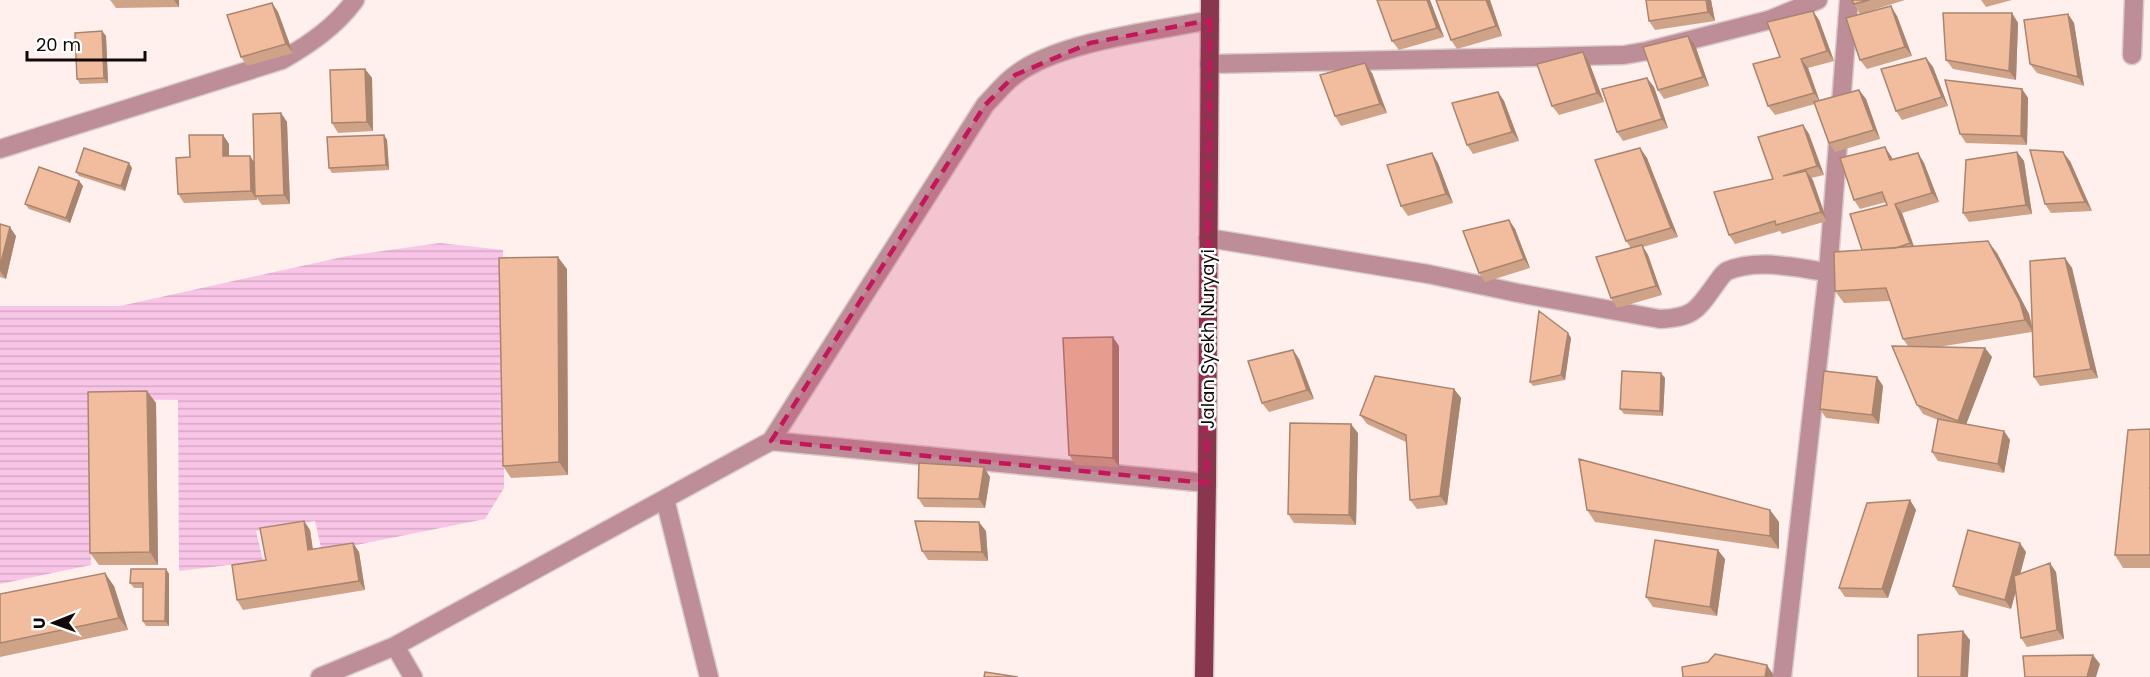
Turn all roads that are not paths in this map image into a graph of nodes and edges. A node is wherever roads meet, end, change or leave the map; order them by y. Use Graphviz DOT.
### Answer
graph roads {
  1 [pos="355,0"];
  2 [pos="1210,0"];
  3 [pos="1818,0"];
  4 [pos="1850,0"];
  5 [pos="2134,0"];
  6 [pos="1210,20"];
  7 [pos="2132,55"];
  8 [pos="1209,64"];
  9 [pos="0,149"];
  10 [pos="1208,238"];
  11 [pos="1828,272"];
  12 [pos="771,441"];
  13 [pos="1207,483"];
  14 [pos="665,499"];
  15 [pos="395,646"];
  16 [pos="320,677"];
  17 [pos="413,677"];
  18 [pos="709,677"];
  19 [pos="1204,677"];
  20 [pos="1782,677"];
  1 -- 9 [label="street"];
  2 -- 6 [label="main road, Jalan Syekh Nuryayi"];
  3 -- 8 [label="street"];
  4 -- 11 [label="street"];
  5 -- 7 [label="street"];
  6 -- 8 [label="main road, Jalan Syekh Nuryayi"];
  6 -- 12 [label="street"];
  8 -- 10 [label="main road, Jalan Syekh Nuryayi"];
  10 -- 11 [label="street"];
  10 -- 13 [label="main road, Jalan Syekh Nuryayi"];
  11 -- 20 [label="street"];
  12 -- 13 [label="street"];
  12 -- 14 [label="street"];
  13 -- 19 [label="main road, Jalan Syekh Nuryayi"];
  14 -- 15 [label="street"];
  14 -- 18 [label="street"];
  15 -- 16 [label="street"];
  15 -- 17 [label="street"];
}
